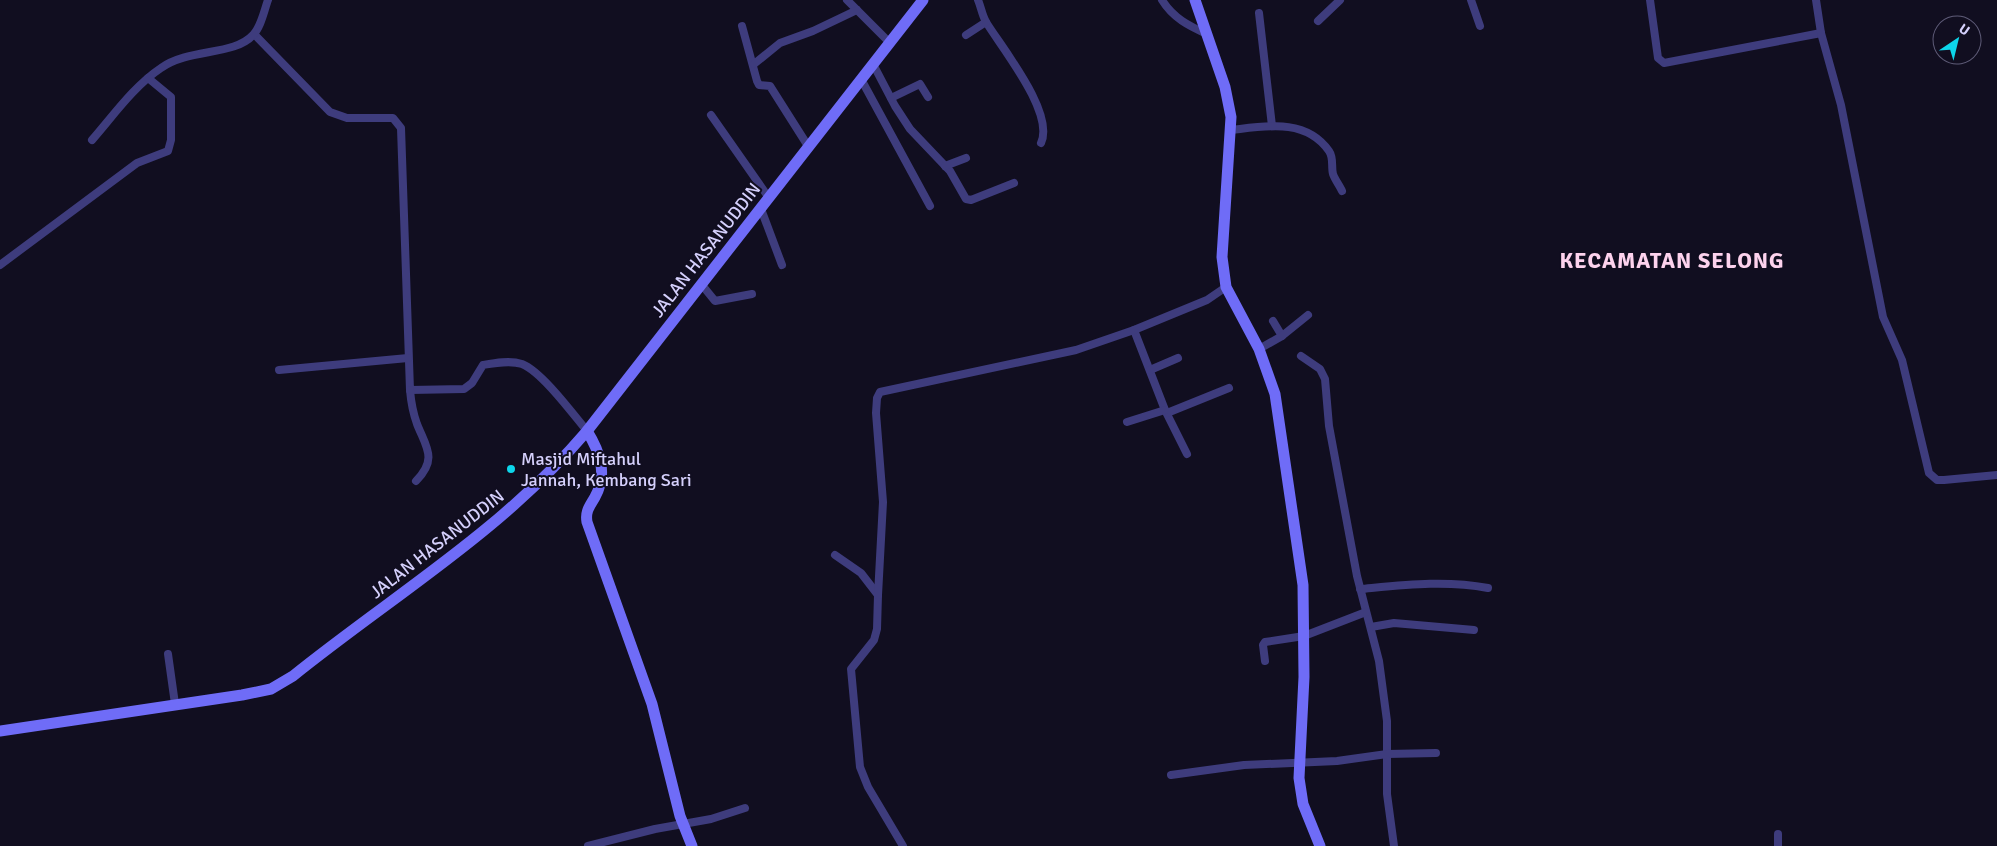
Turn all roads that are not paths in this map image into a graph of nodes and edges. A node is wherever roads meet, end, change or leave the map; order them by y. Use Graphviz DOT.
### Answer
graph roads {
  1 [pos="268,0"];
  2 [pos="847,0"];
  3 [pos="923,0"];
  4 [pos="978,0"];
  5 [pos="1162,0"];
  6 [pos="1195,0"];
  7 [pos="1340,0"];
  8 [pos="1470,0"];
  9 [pos="1650,0"];
  10 [pos="1816,0"];
  11 [pos="857,10"];
  12 [pos="1259,13"];
  13 [pos="1318,21"];
  14 [pos="986,22"];
  15 [pos="742,26"];
  16 [pos="1480,26"];
  17 [pos="1822,33"];
  18 [pos="254,34"];
  19 [pos="1207,34"];
  20 [pos="966,35"];
  21 [pos="890,43"];
  22 [pos="754,64"];
  23 [pos="873,64"];
  24 [pos="148,78"];
  25 [pos="861,79"];
  26 [pos="928,97"];
  27 [pos="891,98"];
  28 [pos="711,115"];
  29 [pos="1272,126"];
  30 [pos="1232,130"];
  31 [pos="92,140"];
  32 [pos="1041,143"];
  33 [pos="808,146"];
  34 [pos="966,158"];
  35 [pos="945,166"];
  36 [pos="1014,183"];
  37 [pos="1342,191"];
  38 [pos="769,198"];
  39 [pos="930,206"];
  40 [pos="761,209"];
  41 [pos="0,265"];
  42 [pos="782,265"];
  43 [pos="1226,287"];
  44 [pos="699,288"];
  45 [pos="752,294"];
  46 [pos="1308,315"];
  47 [pos="1273,321"];
  48 [pos="1134,330"];
  49 [pos="1282,336"];
  50 [pos="1259,349"];
  51 [pos="1301,356"];
  52 [pos="408,358"];
  53 [pos="1178,358"];
  54 [pos="279,370"];
  55 [pos="1150,370"];
  56 [pos="1229,388"];
  57 [pos="410,390"];
  58 [pos="1166,412"];
  59 [pos="1127,422"];
  60 [pos="587,431"];
  61 [pos="1187,454"];
  62 [pos="1997,475"];
  63 [pos="416,481"];
  64 [pos="835,555"];
  65 [pos="1488,588"];
  66 [pos="1360,589"];
  67 [pos="878,595"];
  68 [pos="1366,612"];
  69 [pos="1371,627"];
  70 [pos="1474,630"];
  71 [pos="1304,636"];
  72 [pos="168,654"];
  73 [pos="1265,661"];
  74 [pos="175,704"];
  75 [pos="0,731"];
  76 [pos="1436,753"];
  77 [pos="1387,754"];
  78 [pos="1298,761"];
  79 [pos="1171,775"];
  80 [pos="745,808"];
  81 [pos="683,824"];
  82 [pos="1778,834"];
  83 [pos="588,846"];
  84 [pos="692,846"];
  85 [pos="903,846"];
  86 [pos="1320,846"];
  87 [pos="1394,846"];
  88 [pos="1778,846"];
  1 -- 18 [label="street"];
  2 -- 11 [label="street"];
  3 -- 21 [label="street, JALAN HASANUDDIN"];
  4 -- 14 [label="street"];
  5 -- 19 [label="street"];
  6 -- 19 [label="street"];
  7 -- 13 [label="street"];
  8 -- 16 [label="street"];
  9 -- 17 [label="street"];
  10 -- 17 [label="street"];
  11 -- 21 [label="street"];
  11 -- 22 [label="street"];
  12 -- 29 [label="street"];
  14 -- 20 [label="street"];
  14 -- 32 [label="street"];
  15 -- 22 [label="street"];
  17 -- 62 [label="street"];
  18 -- 24 [label="street"];
  18 -- 52 [label="street"];
  19 -- 30 [label="street"];
  21 -- 23 [label="street, JALAN HASANUDDIN"];
  22 -- 33 [label="street"];
  23 -- 25 [label="street, JALAN HASANUDDIN"];
  23 -- 27 [label="street"];
  24 -- 31 [label="street"];
  24 -- 41 [label="street"];
  25 -- 33 [label="street, JALAN HASANUDDIN"];
  25 -- 39 [label="street"];
  26 -- 27 [label="street"];
  27 -- 35 [label="street"];
  28 -- 38 [label="street"];
  29 -- 30 [label="street"];
  29 -- 37 [label="street"];
  30 -- 43 [label="street"];
  33 -- 38 [label="street, JALAN HASANUDDIN"];
  34 -- 35 [label="street"];
  35 -- 36 [label="street"];
  38 -- 40 [label="street, JALAN HASANUDDIN"];
  40 -- 42 [label="street"];
  40 -- 44 [label="street, JALAN HASANUDDIN"];
  43 -- 48 [label="street"];
  43 -- 50 [label="street"];
  44 -- 45 [label="street"];
  44 -- 60 [label="street, JALAN HASANUDDIN"];
  46 -- 49 [label="street"];
  47 -- 49 [label="street"];
  48 -- 55 [label="street"];
  48 -- 67 [label="street"];
  49 -- 50 [label="street"];
  50 -- 71 [label="street"];
  51 -- 66 [label="street"];
  52 -- 54 [label="street"];
  52 -- 57 [label="street"];
  53 -- 55 [label="street"];
  55 -- 58 [label="street"];
  56 -- 58 [label="street"];
  57 -- 60 [label="street"];
  57 -- 63 [label="street"];
  58 -- 59 [label="street"];
  58 -- 61 [label="street"];
  60 -- 74 [label="street, JALAN HASANUDDIN"];
  60 -- 81 [label="street"];
  64 -- 67 [label="street"];
  65 -- 66 [label="street"];
  66 -- 68 [label="street"];
  67 -- 85 [label="street"];
  68 -- 69 [label="street"];
  68 -- 71 [label="street"];
  69 -- 70 [label="street"];
  69 -- 77 [label="street"];
  71 -- 73 [label="street"];
  71 -- 78 [label="street"];
  72 -- 74 [label="street"];
  74 -- 75 [label="street, JALAN HASANUDDIN"];
  76 -- 77 [label="street"];
  77 -- 78 [label="street"];
  77 -- 87 [label="street"];
  78 -- 79 [label="street"];
  78 -- 86 [label="street"];
  80 -- 81 [label="street"];
  81 -- 83 [label="street"];
  81 -- 84 [label="street"];
  82 -- 88 [label="street"];
}
